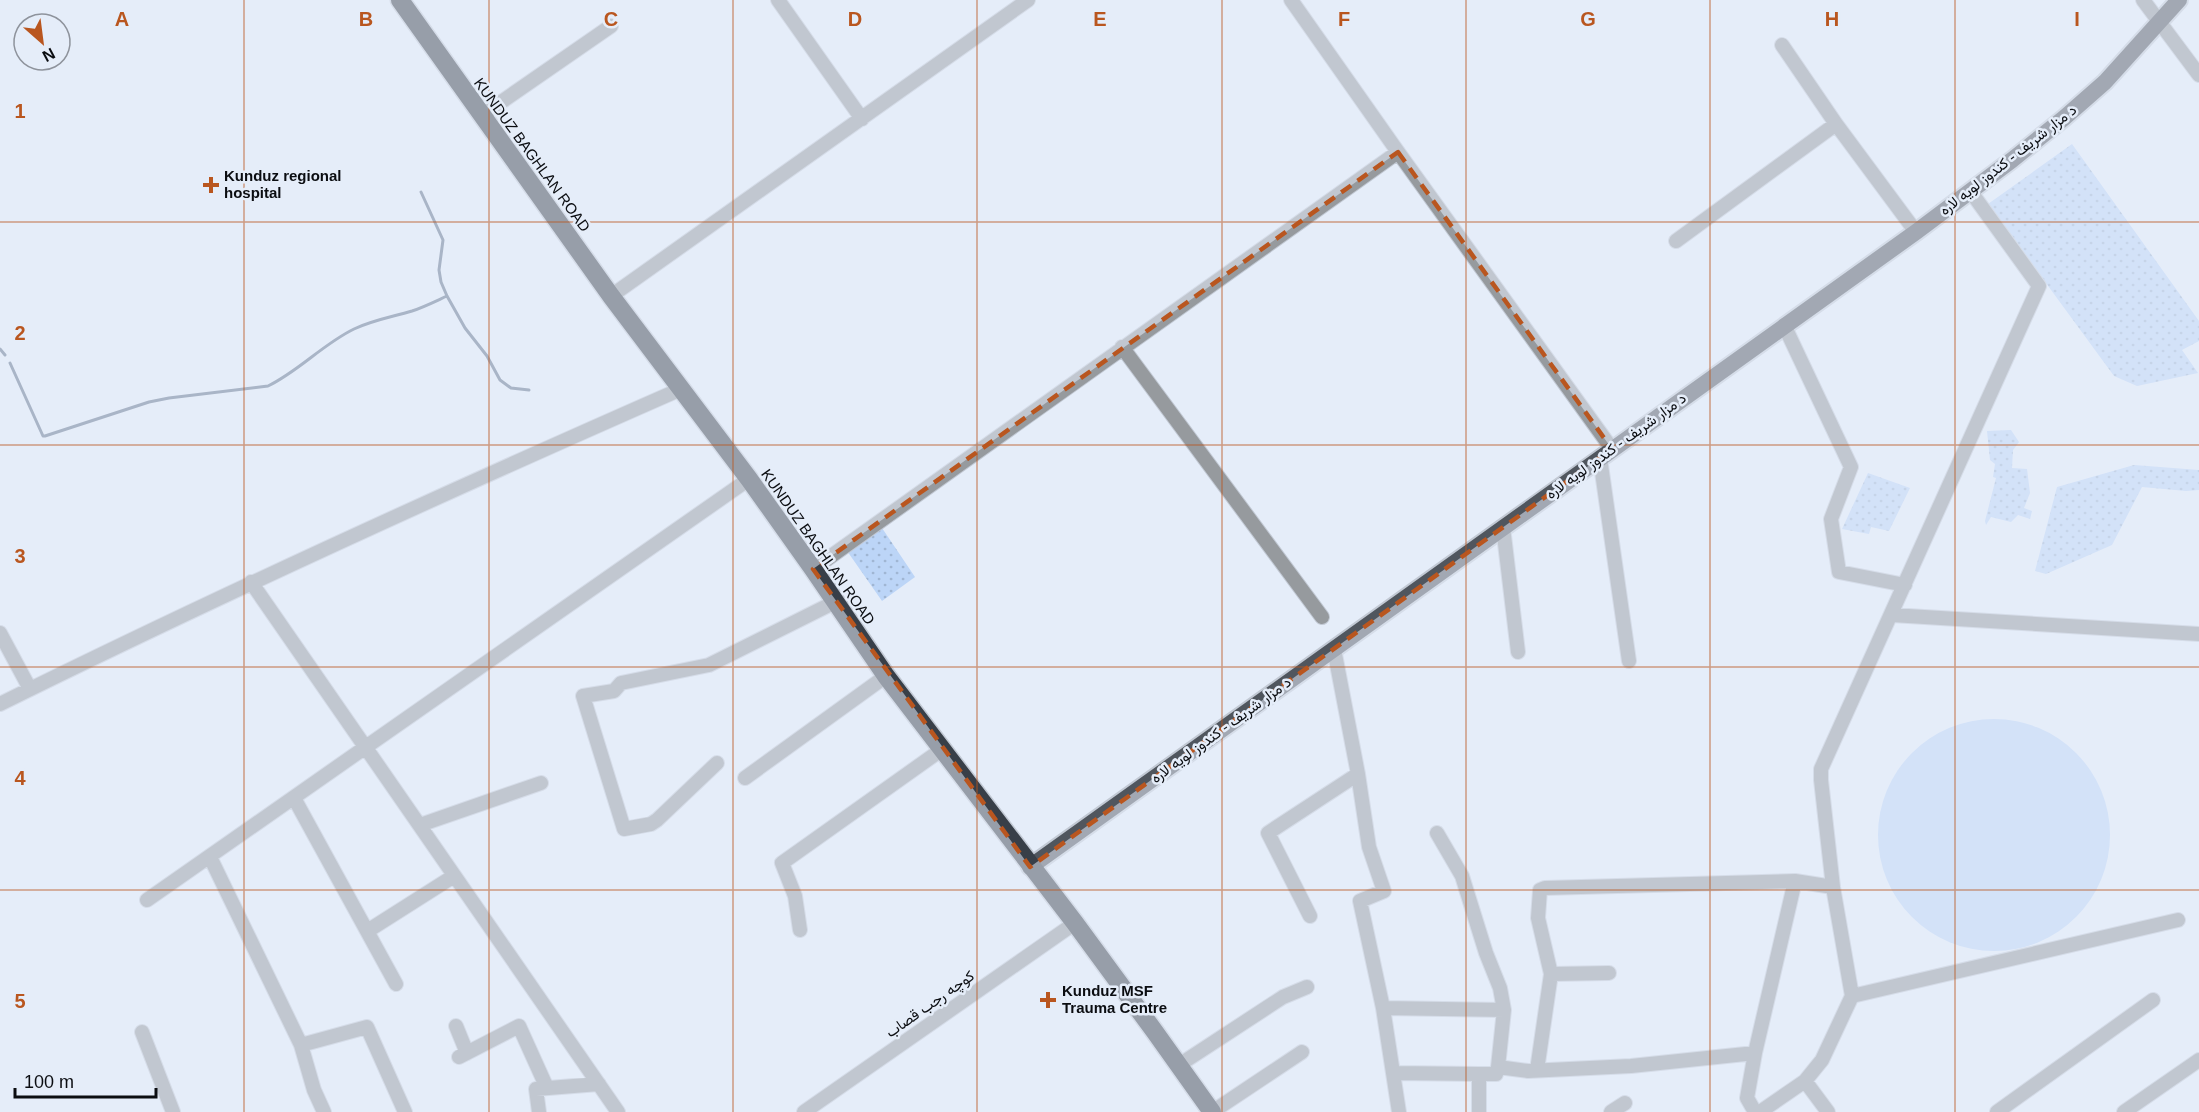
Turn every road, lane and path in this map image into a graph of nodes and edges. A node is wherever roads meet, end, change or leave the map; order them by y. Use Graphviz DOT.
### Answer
graph roads {
  1 [pos="400,0"];
  2 [pos="778,0"];
  3 [pos="1028,0"];
  4 [pos="1291,0"];
  5 [pos="2143,0"];
  6 [pos="2179,0"];
  7 [pos="2159,23"];
  8 [pos="611,26"];
  9 [pos="1782,45"];
  10 [pos="2199,75"];
  11 [pos="481,116"];
  12 [pos="862,119"];
  13 [pos="1836,124"];
  14 [pos="1398,152"];
  15 [pos="1971,192"];
  16 [pos="1916,232"];
  17 [pos="1676,241"];
  18 [pos="611,296"];
  19 [pos="1784,325"];
  20 [pos="1122,347"];
  21 [pos="681,389"];
  22 [pos="1606,454"];
  23 [pos="749,479"];
  24 [pos="1503,527"];
  25 [pos="813,568"];
  26 [pos="251,582"];
  27 [pos="1905,585"];
  28 [pos="835,602"];
  29 [pos="1892,615"];
  30 [pos="1322,617"];
  31 [pos="0,633"];
  32 [pos="2199,634"];
  33 [pos="1334,649"];
  34 [pos="1518,652"];
  35 [pos="1629,661"];
  36 [pos="886,676"];
  37 [pos="30,689"];
  38 [pos="0,704"];
  39 [pos="366,746"];
  40 [pos="941,750"];
  41 [pos="717,763"];
  42 [pos="1358,774"];
  43 [pos="745,778"];
  44 [pos="541,783"];
  45 [pos="294,798"];
  46 [pos="420,825"];
  47 [pos="1437,833"];
  48 [pos="210,857"];
  49 [pos="1030,867"];
  50 [pos="454,876"];
  51 [pos="1795,881"];
  52 [pos="1833,887"];
  53 [pos="147,900"];
  54 [pos="1310,916"];
  55 [pos="2178,920"];
  56 [pos="1075,923"];
  57 [pos="369,930"];
  58 [pos="800,930"];
  59 [pos="1609,973"];
  60 [pos="1551,974"];
  61 [pos="396,984"];
  62 [pos="1306,987"];
  63 [pos="1852,996"];
  64 [pos="2153,1000"];
  65 [pos="1383,1008"];
  66 [pos="1504,1010"];
  67 [pos="456,1026"];
  68 [pos="142,1032"];
  69 [pos="301,1046"];
  70 [pos="1302,1052"];
  71 [pos="1755,1053"];
  72 [pos="2199,1060"];
  73 [pos="1179,1065"];
  74 [pos="1498,1067"];
  75 [pos="1537,1070"];
  76 [pos="1393,1073"];
  77 [pos="1479,1074"];
  78 [pos="1805,1081"];
  79 [pos="599,1084"];
  80 [pos="547,1088"];
  81 [pos="1625,1103"];
  82 [pos="173,1112"];
  83 [pos="324,1112"];
  84 [pos="405,1112"];
  85 [pos="539,1112"];
  86 [pos="618,1112"];
  87 [pos="804,1112"];
  88 [pos="1212,1112"];
  89 [pos="1399,1112"];
  90 [pos="1479,1112"];
  91 [pos="1611,1112"];
  92 [pos="1755,1112"];
  93 [pos="1761,1112"];
  94 [pos="1828,1112"];
  95 [pos="1997,1112"];
  96 [pos="2124,1112"];
  1 -- 11 [label="highway, KUNDUZ BAGHLAN ROAD"];
  2 -- 12 [label="street"];
  3 -- 12 [label="street"];
  4 -- 14 [label="street"];
  5 -- 7 [label="street"];
  6 -- 7 [label="main road, د مزار شریف - کندوز لویه لاره"];
  7 -- 10 [label="street"];
  7 -- 15 [label="main road, د مزار شریف - کندوز لویه لاره"];
  8 -- 11 [label="street"];
  9 -- 13 [label="street"];
  11 -- 18 [label="highway, KUNDUZ BAGHLAN ROAD"];
  12 -- 18 [label="street"];
  13 -- 16 [label="street"];
  13 -- 17 [label="street"];
  14 -- 20 [label="street"];
  14 -- 22 [label="street"];
  15 -- 16 [label="main road, د مزار شریف - کندوز لویه لاره"];
  15 -- 27 [label="street"];
  16 -- 19 [label="main road, د مزار شریف - کندوز لویه لاره"];
  18 -- 21 [label="highway, KUNDUZ BAGHLAN ROAD"];
  19 -- 22 [label="main road, د مزار شریف - کندوز لویه لاره"];
  19 -- 27 [label="street"];
  20 -- 25 [label="street"];
  20 -- 30 [label="street"];
  21 -- 23 [label="highway, KUNDUZ BAGHLAN ROAD"];
  21 -- 26 [label="street"];
  22 -- 24 [label="main road, د مزار شریف - کندوز لویه لاره"];
  22 -- 35 [label="street"];
  23 -- 25 [label="highway, KUNDUZ BAGHLAN ROAD"];
  23 -- 39 [label="street"];
  24 -- 33 [label="main road, د مزار شریف - کندوز لویه لاره"];
  24 -- 34 [label="street"];
  25 -- 28 [label="highway, KUNDUZ BAGHLAN ROAD"];
  26 -- 37 [label="street"];
  26 -- 39 [label="street"];
  27 -- 29 [label="street"];
  28 -- 36 [label="highway, KUNDUZ BAGHLAN ROAD"];
  28 -- 41 [label="street"];
  29 -- 32 [label="street"];
  29 -- 52 [label="street"];
  31 -- 37 [label="street"];
  33 -- 42 [label="street"];
  33 -- 49 [label="main road, د مزار شریف - کندوز لویه لاره"];
  36 -- 40 [label="highway, KUNDUZ BAGHLAN ROAD"];
  36 -- 43 [label="street"];
  37 -- 38 [label="street"];
  39 -- 45 [label="street"];
  39 -- 46 [label="street"];
  40 -- 49 [label="highway, KUNDUZ BAGHLAN ROAD"];
  40 -- 58 [label="street"];
  42 -- 54 [label="street"];
  42 -- 65 [label="street"];
  44 -- 46 [label="street"];
  45 -- 48 [label="street"];
  45 -- 57 [label="street"];
  46 -- 50 [label="street"];
  47 -- 66 [label="street"];
  48 -- 53 [label="street"];
  48 -- 69 [label="street"];
  49 -- 56 [label="highway, KUNDUZ BAGHLAN ROAD"];
  50 -- 57 [label="street"];
  50 -- 79 [label="street"];
  51 -- 52 [label="street"];
  51 -- 60 [label="street"];
  51 -- 71 [label="street"];
  52 -- 63 [label="street"];
  55 -- 63 [label="street"];
  56 -- 73 [label="highway, KUNDUZ BAGHLAN ROAD"];
  56 -- 87 [label="street, کوچه رجب قصاب"];
  57 -- 61 [label="street"];
  59 -- 60 [label="street"];
  60 -- 75 [label="street"];
  62 -- 73 [label="street"];
  63 -- 78 [label="street"];
  64 -- 95 [label="street"];
  65 -- 66 [label="street"];
  65 -- 76 [label="street"];
  66 -- 74 [label="street"];
  67 -- 80 [label="street"];
  68 -- 82 [label="street"];
  69 -- 83 [label="street"];
  69 -- 84 [label="street"];
  70 -- 88 [label="street"];
  71 -- 75 [label="street"];
  71 -- 92 [label="street"];
  72 -- 96 [label="street"];
  73 -- 88 [label="highway, KUNDUZ BAGHLAN ROAD"];
  74 -- 75 [label="street"];
  74 -- 77 [label="street"];
  76 -- 77 [label="street"];
  76 -- 89 [label="street"];
  77 -- 90 [label="street"];
  78 -- 93 [label="street"];
  78 -- 94 [label="street"];
  79 -- 80 [label="street"];
  79 -- 86 [label="street"];
  80 -- 85 [label="street"];
  81 -- 91 [label="street"];
}
